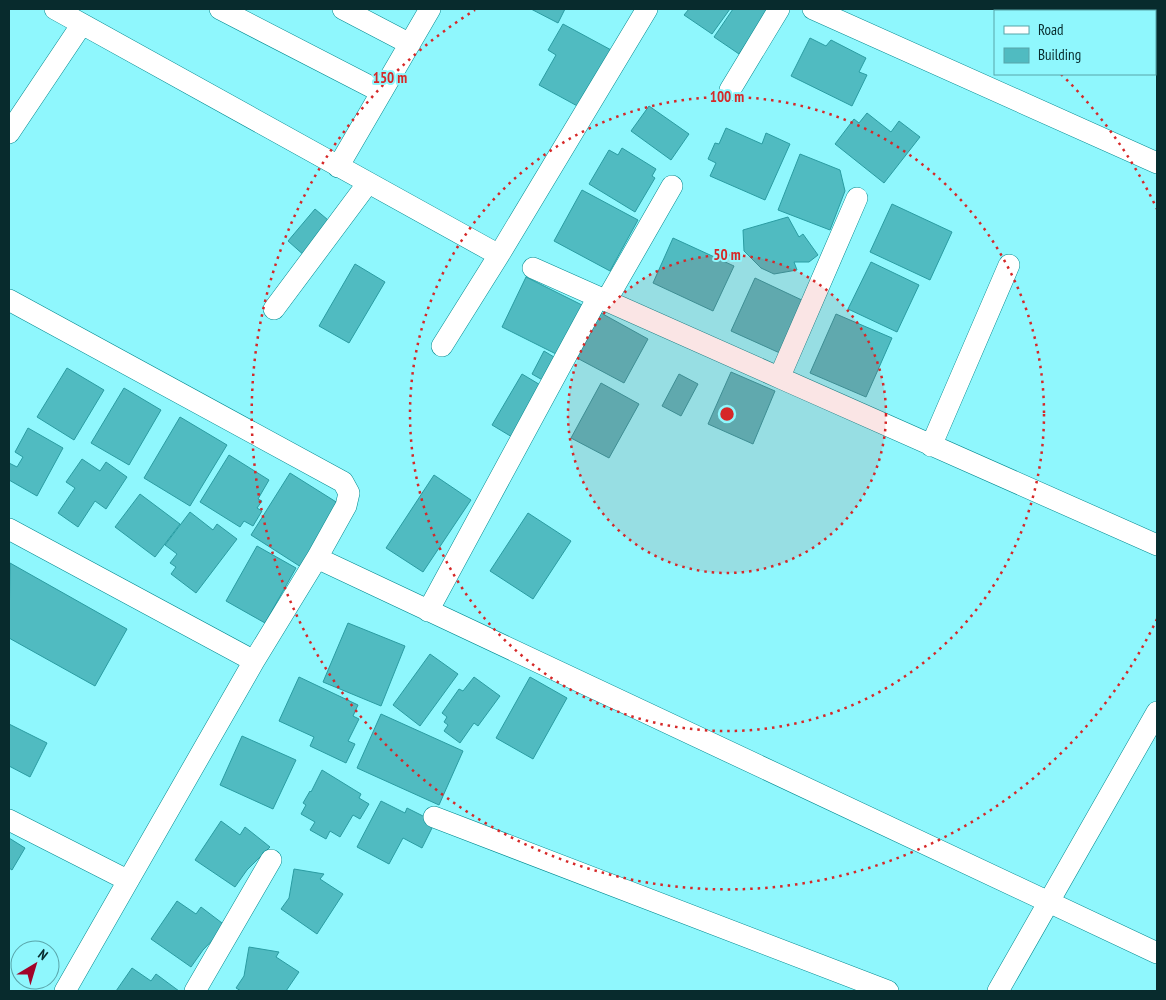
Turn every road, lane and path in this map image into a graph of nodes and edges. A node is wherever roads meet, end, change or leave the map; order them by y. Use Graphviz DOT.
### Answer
graph roads {
  1 [pos="55,9"];
  2 [pos="220,9"];
  3 [pos="343,9"];
  4 [pos="430,9"];
  5 [pos="647,9"];
  6 [pos="779,9"];
  7 [pos="813,9"];
  8 [pos="82,24"];
  9 [pos="410,44"];
  10 [pos="730,90"];
  11 [pos="381,92"];
  12 [pos="9,133"];
  13 [pos="1157,163"];
  14 [pos="338,167"];
  15 [pos="368,184"];
  16 [pos="672,186"];
  17 [pos="857,198"];
  18 [pos="499,255"];
  19 [pos="1009,265"];
  20 [pos="533,268"];
  21 [pos="602,299"];
  22 [pos="9,300"];
  23 [pos="274,309"];
  24 [pos="442,346"];
  25 [pos="780,376"];
  26 [pos="931,446"];
  27 [pos="9,529"];
  28 [pos="1157,545"];
  29 [pos="316,558"];
  30 [pos="428,611"];
  31 [pos="254,661"];
  32 [pos="1157,712"];
  33 [pos="434,817"];
  34 [pos="9,820"];
  35 [pos="271,860"];
  36 [pos="127,880"];
  37 [pos="1049,903"];
  38 [pos="1157,953"];
  39 [pos="65,991"];
  40 [pos="195,991"];
  41 [pos="888,991"];
  42 [pos="998,991"];
  1 -- 8 [label="street"];
  2 -- 11 [label="street"];
  3 -- 9 [label="street"];
  4 -- 9 [label="street"];
  5 -- 18 [label="street"];
  6 -- 10 [label="street"];
  7 -- 13 [label="street"];
  8 -- 12 [label="street"];
  8 -- 14 [label="street"];
  9 -- 11 [label="street"];
  11 -- 14 [label="street"];
  14 -- 15 [label="street"];
  15 -- 18 [label="street"];
  15 -- 23 [label="street"];
  16 -- 21 [label="street"];
  17 -- 25 [label="street"];
  18 -- 24 [label="street"];
  19 -- 26 [label="street"];
  20 -- 21 [label="street"];
  21 -- 25 [label="street"];
  21 -- 30 [label="street"];
  22 -- 29 [label="street"];
  25 -- 26 [label="street"];
  26 -- 28 [label="street"];
  27 -- 31 [label="street"];
  29 -- 30 [label="street"];
  29 -- 31 [label="street"];
  30 -- 37 [label="street"];
  31 -- 36 [label="street"];
  32 -- 37 [label="street"];
  33 -- 41 [label="street"];
  34 -- 36 [label="street"];
  35 -- 40 [label="street"];
  36 -- 39 [label="street"];
  37 -- 38 [label="street"];
  37 -- 42 [label="street"];
}
